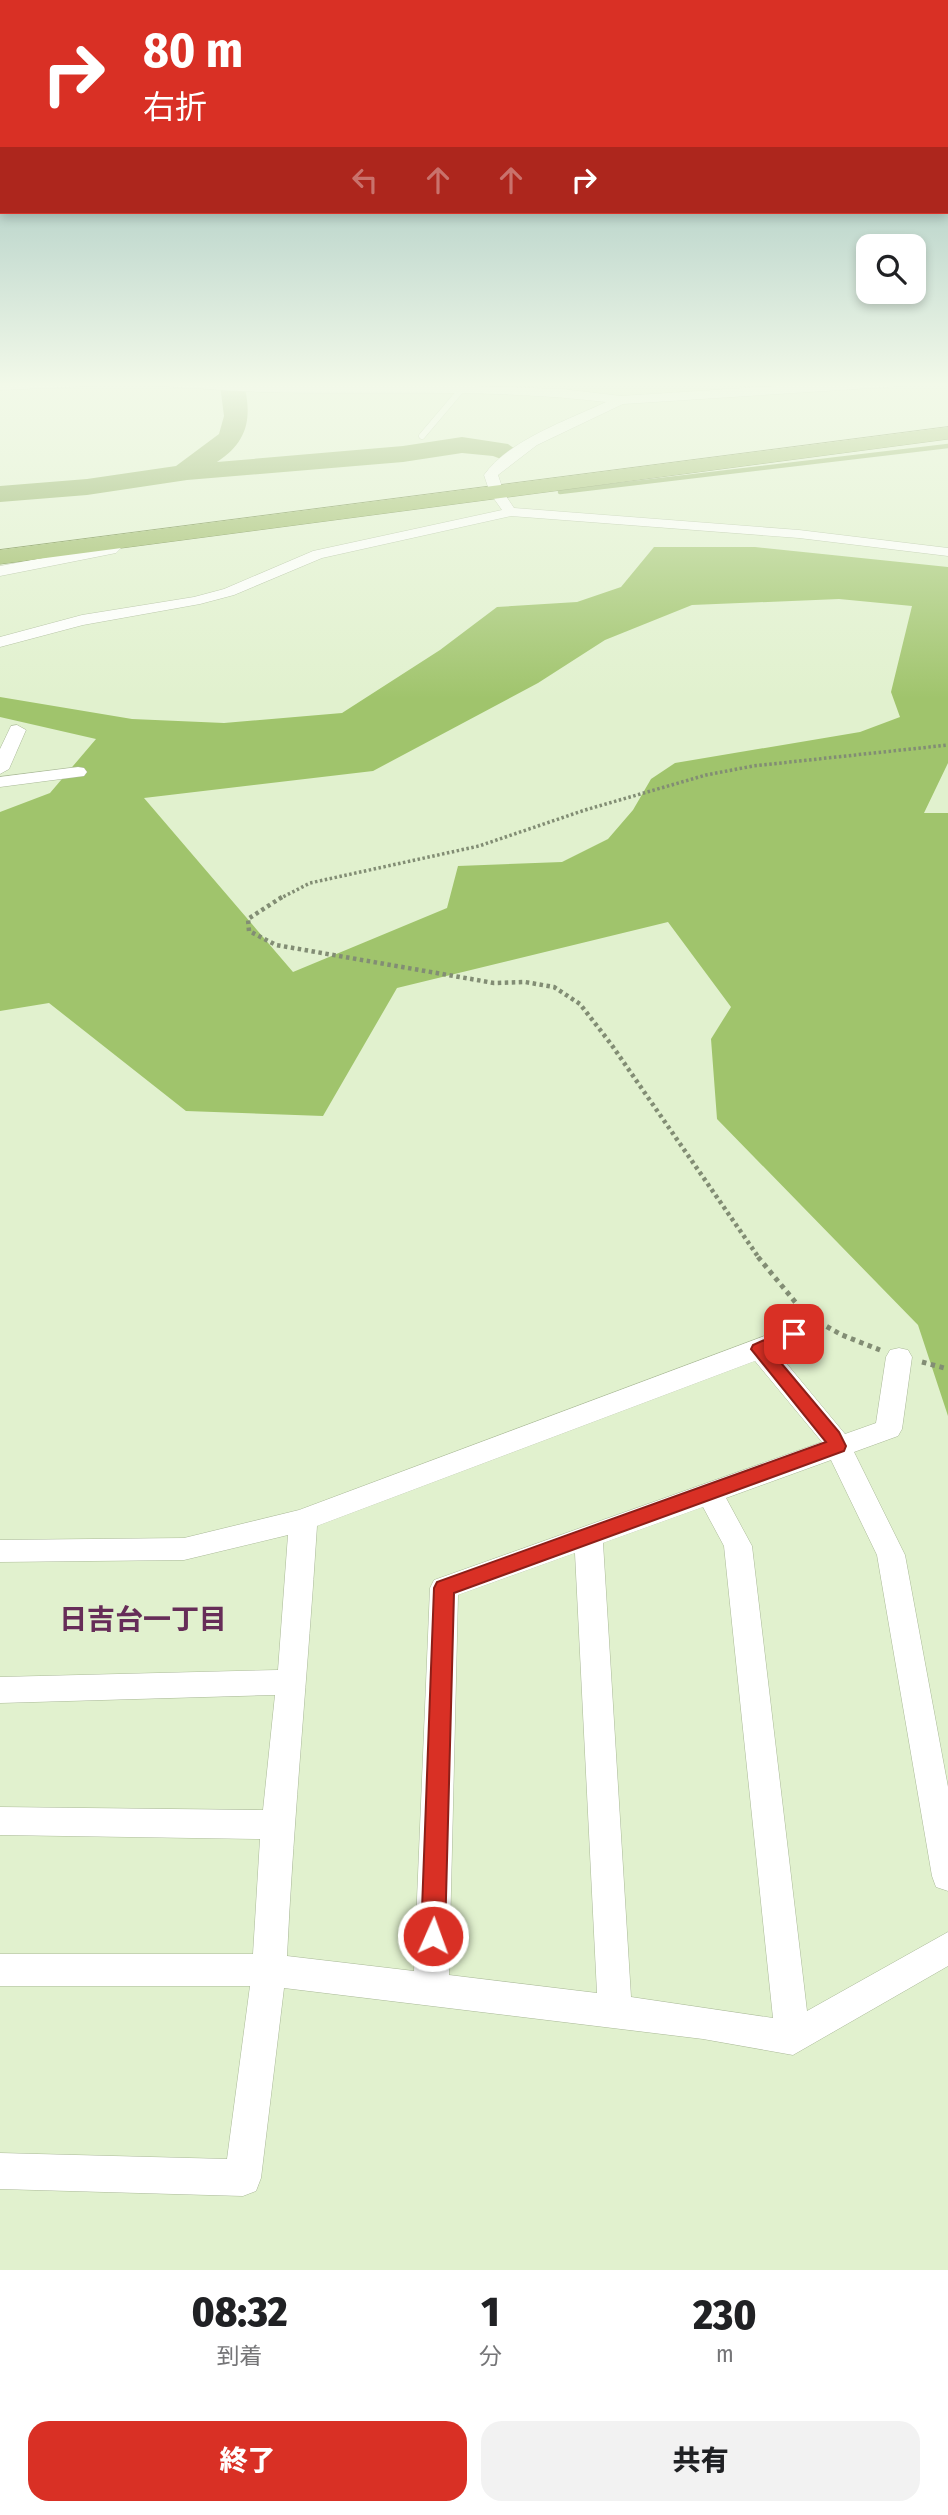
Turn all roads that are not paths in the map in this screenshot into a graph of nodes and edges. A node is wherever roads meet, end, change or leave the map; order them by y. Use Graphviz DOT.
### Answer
graph roads {
  1 [pos="496,487"];
  2 [pos="549,487"];
  3 [pos="557,487"];
  4 [pos="499,495"];
  5 [pos="121,541"];
  6 [pos="0,545"];
  7 [pos="948,552"];
  8 [pos="0,557"];
  9 [pos="0,571"];
  10 [pos="0,642"];
  11 [pos="17,730"];
  12 [pos="0,769"];
  13 [pos="78,772"];
  14 [pos="0,782"];
  15 [pos="794,1334"];
  16 [pos="760,1349"];
  17 [pos="899,1357"];
  18 [pos="837,1446"];
  19 [pos="709,1492"];
  20 [pos="303,1520"];
  21 [pos="587,1536"];
  22 [pos="0,1552"];
  23 [pos="292,1683"];
  24 [pos="0,1690"];
  25 [pos="0,1821"];
  26 [pos="277,1825"];
  27 [pos="948,1876"];
  28 [pos="948,1948"];
  29 [pos="0,1970"];
  30 [pos="269,1970"];
  31 [pos="431,1989"];
  32 [pos="615,2011"];
  33 [pos="793,2038"];
  34 [pos="0,2171"];
  1 -- 4 [label="street"];
  2 -- 4 [label="highway"];
  3 -- 4 [label="highway"];
  4 -- 5 [label="highway"];
  4 -- 6 [label="highway"];
  4 -- 7 [label="street"];
  4 -- 10 [label="street"];
  5 -- 8 [label="highway"];
  5 -- 9 [label="street"];
  11 -- 12 [label="street"];
  13 -- 14 [label="street"];
  15 -- 16 [label="street"];
  16 -- 18 [label="street"];
  16 -- 20 [label="street"];
  17 -- 18 [label="street"];
  18 -- 19 [label="street"];
  18 -- 27 [label="street"];
  19 -- 21 [label="street"];
  19 -- 33 [label="street"];
  20 -- 22 [label="street"];
  20 -- 23 [label="street"];
  21 -- 31 [label="street"];
  21 -- 32 [label="street"];
  23 -- 24 [label="street"];
  23 -- 26 [label="street"];
  25 -- 26 [label="street"];
  26 -- 30 [label="street"];
  28 -- 33 [label="street"];
  29 -- 30 [label="street"];
  30 -- 31 [label="street"];
  30 -- 34 [label="street"];
  31 -- 32 [label="street"];
  32 -- 33 [label="street"];
}
